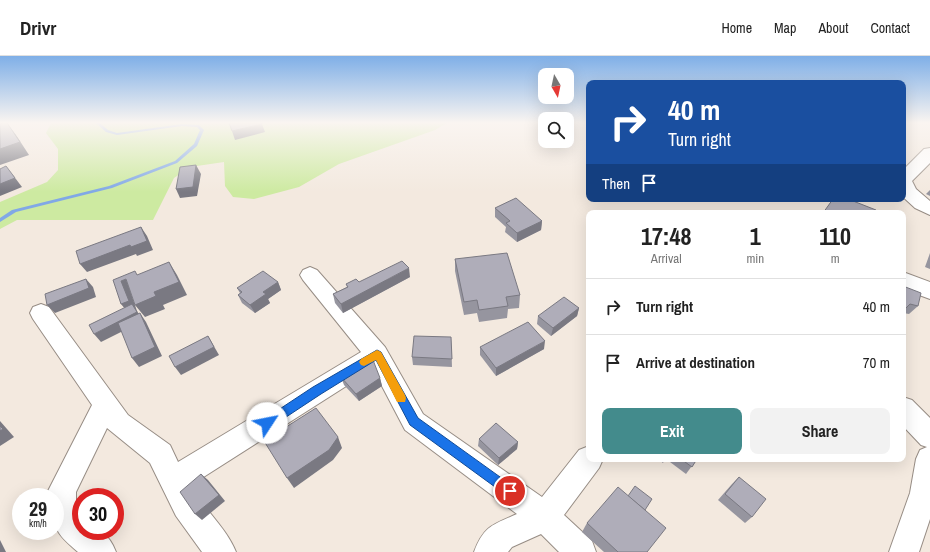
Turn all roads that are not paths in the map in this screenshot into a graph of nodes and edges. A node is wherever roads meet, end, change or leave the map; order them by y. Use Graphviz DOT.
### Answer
graph roads {
  1 [pos="930,153"];
  2 [pos="906,177"];
  3 [pos="906,189"];
  4 [pos="930,208"];
  5 [pos="310,275"];
  6 [pos="906,281"];
  7 [pos="930,291"];
  8 [pos="41,313"];
  9 [pos="377,354"];
  10 [pos="106,404"];
  11 [pos="906,411"];
  12 [pos="930,436"];
  13 [pos="930,459"];
  14 [pos="587,462"];
  15 [pos="174,480"];
  16 [pos="546,518"];
  17 [pos="101,552"];
  18 [pos="221,552"];
  19 [pos="489,552"];
  20 [pos="581,552"];
  21 [pos="904,552"];
  1 -- 2 [label="street"];
  3 -- 4 [label="street"];
  5 -- 9 [label="street"];
  6 -- 7 [label="street"];
  8 -- 10 [label="street"];
  9 -- 15 [label="street"];
  9 -- 16 [label="street"];
  10 -- 15 [label="street"];
  10 -- 17 [label="street"];
  11 -- 12 [label="street"];
  13 -- 21 [label="street"];
  14 -- 16 [label="street"];
  15 -- 18 [label="street"];
  16 -- 19 [label="street"];
  16 -- 20 [label="street"];
}
